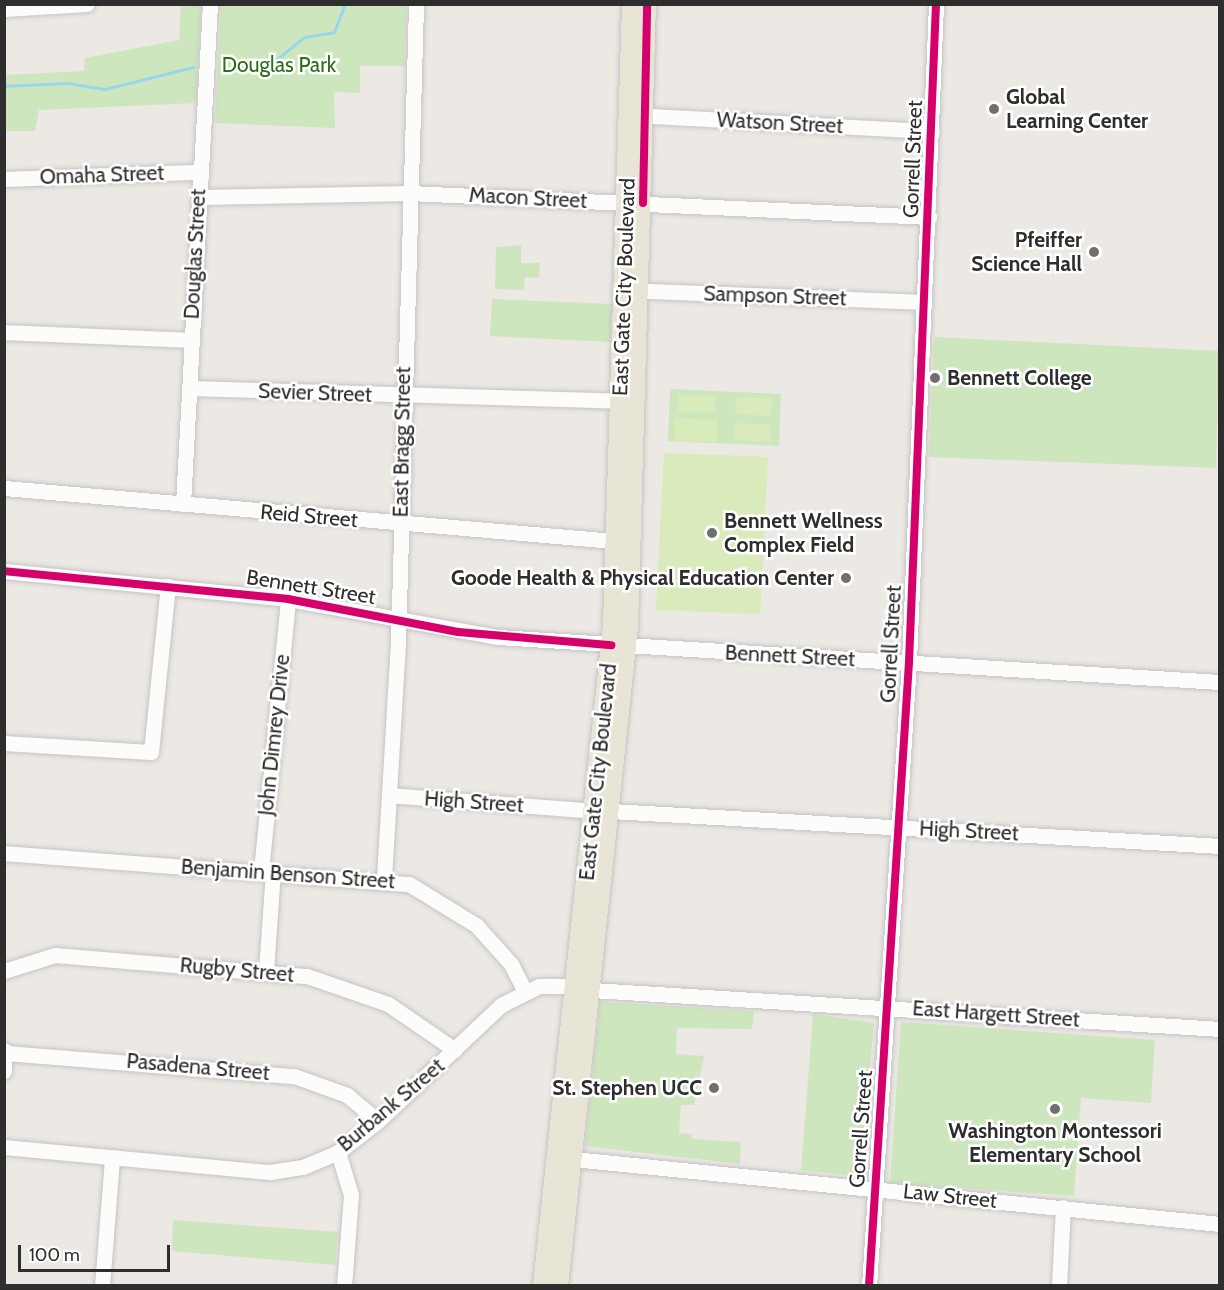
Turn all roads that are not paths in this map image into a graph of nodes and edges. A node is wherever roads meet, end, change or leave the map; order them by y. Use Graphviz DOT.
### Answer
graph roads {
  1 [pos="87,4"];
  2 [pos="210,4"];
  3 [pos="416,4"];
  4 [pos="631,4"];
  5 [pos="647,4"];
  6 [pos="936,4"];
  7 [pos="4,9"];
  8 [pos="636,115"];
  9 [pos="932,131"];
  10 [pos="199,171"];
  11 [pos="4,179"];
  12 [pos="409,193"];
  13 [pos="200,197"];
  14 [pos="635,203"];
  15 [pos="928,217"];
  16 [pos="633,290"];
  17 [pos="924,302"];
  18 [pos="4,332"];
  19 [pos="191,340"];
  20 [pos="189,388"];
  21 [pos="402,396"];
  22 [pos="621,401"];
  23 [pos="4,488"];
  24 [pos="183,504"];
  25 [pos="399,525"];
  26 [pos="614,541"];
  27 [pos="4,571"];
  28 [pos="168,586"];
  29 [pos="288,599"];
  30 [pos="398,620"];
  31 [pos="619,646"];
  32 [pos="909,662"];
  33 [pos="1220,682"];
  34 [pos="4,743"];
  35 [pos="389,795"];
  36 [pos="603,811"];
  37 [pos="898,827"];
  38 [pos="1220,846"];
  39 [pos="4,853"];
  40 [pos="267,872"];
  41 [pos="384,878"];
  42 [pos="4,970"];
  43 [pos="266,971"];
  44 [pos="584,988"];
  45 [pos="525,991"];
  46 [pos="887,1006"];
  47 [pos="1220,1029"];
  48 [pos="455,1050"];
  49 [pos="5,1052"];
  50 [pos="4,1071"];
  51 [pos="378,1121"];
  52 [pos="4,1147"];
  53 [pos="338,1152"];
  54 [pos="573,1159"];
  55 [pos="112,1160"];
  56 [pos="876,1189"];
  57 [pos="1064,1207"];
  58 [pos="1220,1224"];
  59 [pos="102,1286"];
  60 [pos="344,1286"];
  61 [pos="542,1286"];
  62 [pos="559,1286"];
  63 [pos="869,1286"];
  64 [pos="1059,1286"];
  1 -- 7 [label="street"];
  2 -- 10 [label="street, Douglas Street"];
  3 -- 12 [label="street, East Bragg Street"];
  4 -- 8 [label="main road, East Gate City Boulevard"];
  5 -- 8 [label="main road, East Gate City Boulevard"];
  6 -- 9 [label="street, Gorrell Street"];
  8 -- 9 [label="street, Watson Street"];
  8 -- 14 [label="main road, East Gate City Boulevard"];
  9 -- 15 [label="street, Gorrell Street"];
  10 -- 11 [label="street, Omaha Street"];
  10 -- 13 [label="street, Douglas Street"];
  12 -- 13 [label="street, Macon Street"];
  12 -- 14 [label="street, Macon Street"];
  12 -- 21 [label="street, East Bragg Street"];
  13 -- 19 [label="street, Douglas Street"];
  14 -- 15 [label="street, Macon Street"];
  14 -- 16 [label="main road, East Gate City Boulevard"];
  15 -- 17 [label="street, Gorrell Street"];
  16 -- 17 [label="street, Sampson Street"];
  16 -- 22 [label="main road, East Gate City Boulevard"];
  16 -- 31 [label="main road, East Gate City Boulevard"];
  17 -- 32 [label="street, Gorrell Street"];
  18 -- 19 [label="street"];
  19 -- 20 [label="street, Douglas Street"];
  20 -- 21 [label="street, Sevier Street"];
  20 -- 24 [label="street, Douglas Street"];
  21 -- 22 [label="street, Sevier Street"];
  21 -- 25 [label="street, East Bragg Street"];
  22 -- 26 [label="main road, East Gate City Boulevard"];
  23 -- 24 [label="street, Reid Street"];
  24 -- 25 [label="street, Reid Street"];
  25 -- 26 [label="street, Reid Street"];
  25 -- 30 [label="street, East Bragg Street"];
  26 -- 31 [label="main road, East Gate City Boulevard"];
  27 -- 28 [label="street, Bennett Street"];
  28 -- 29 [label="street, Bennett Street"];
  28 -- 34 [label="street"];
  29 -- 30 [label="street, Bennett Street"];
  29 -- 40 [label="street, John Dimrey Drive"];
  30 -- 31 [label="street, Bennett Street"];
  30 -- 35 [label="street, East Bragg Street"];
  31 -- 32 [label="street, Bennett Street"];
  31 -- 36 [label="main road, East Gate City Boulevard"];
  32 -- 33 [label="street, Bennett Street"];
  32 -- 37 [label="street, Gorrell Street"];
  35 -- 36 [label="street, High Street"];
  35 -- 41 [label="street, East Bragg Street"];
  36 -- 37 [label="street, High Street"];
  36 -- 44 [label="main road, East Gate City Boulevard"];
  37 -- 38 [label="street, High Street"];
  37 -- 46 [label="street, Gorrell Street"];
  39 -- 40 [label="street, Benjamin Benson Street"];
  40 -- 41 [label="street, Benjamin Benson Street"];
  40 -- 43 [label="street, John Dimrey Drive"];
  41 -- 45 [label="street, Benjamin Benson Street"];
  42 -- 43 [label="street, Rugby Street"];
  43 -- 48 [label="street, Rugby Street"];
  44 -- 45 [label="street, Burbank Street"];
  44 -- 46 [label="street, East Hargett Street"];
  44 -- 54 [label="main road, East Gate City Boulevard"];
  44 -- 61 [label="main road, East Gate City Boulevard"];
  45 -- 48 [label="street, Burbank Street"];
  46 -- 47 [label="street, East Hargett Street"];
  46 -- 56 [label="street, Gorrell Street"];
  48 -- 51 [label="street, Burbank Street"];
  49 -- 50 [label="street"];
  49 -- 51 [label="street, Pasadena Street"];
  51 -- 53 [label="street, Burbank Street"];
  52 -- 55 [label="street, Burbank Street"];
  53 -- 55 [label="street, Burbank Street"];
  53 -- 60 [label="street"];
  54 -- 56 [label="street, Law Street"];
  54 -- 62 [label="main road, East Gate City Boulevard"];
  55 -- 59 [label="street"];
  56 -- 57 [label="street, Law Street"];
  56 -- 63 [label="street, Gorrell Street"];
  57 -- 58 [label="street, Law Street"];
  57 -- 64 [label="street"];
}
